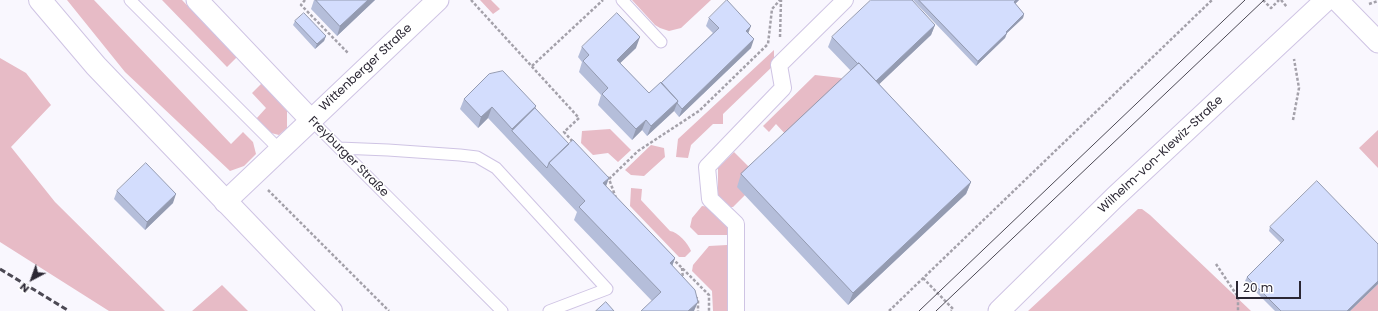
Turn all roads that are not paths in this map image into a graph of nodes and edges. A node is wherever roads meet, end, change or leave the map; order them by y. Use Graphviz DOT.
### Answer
graph roads {
  1 [pos="40,0"];
  2 [pos="130,0"];
  3 [pos="197,0"];
  4 [pos="438,0"];
  5 [pos="622,0"];
  6 [pos="845,0"];
  7 [pos="1326,0"];
  8 [pos="1337,0"];
  9 [pos="661,42"];
  10 [pos="1378,42"];
  11 [pos="311,120"];
  12 [pos="339,148"];
  13 [pos="280,150"];
  14 [pos="225,202"];
  15 [pos="331,311"];
  16 [pos="502,311"];
  17 [pos="549,311"];
  18 [pos="736,311"];
  19 [pos="999,311"];
  1 -- 14 [label="street"];
  2 -- 13 [label="lane"];
  3 -- 11 [label="street, Freyburger Straße"];
  4 -- 11 [label="street, Wittenberger Straße"];
  5 -- 9 [label="lane"];
  6 -- 18 [label="street"];
  7 -- 19 [label="street, Wilhelm-von-Klewiz-Straße"];
  8 -- 10 [label="street"];
  11 -- 12 [label="lane, Freyburger Straße"];
  11 -- 13 [label="street, Wittenberger Straße"];
  12 -- 16 [label="lane, Freyburger Straße"];
  12 -- 17 [label="lane"];
  13 -- 14 [label="street, Wittenberger Straße"];
  14 -- 15 [label="street"];
}
